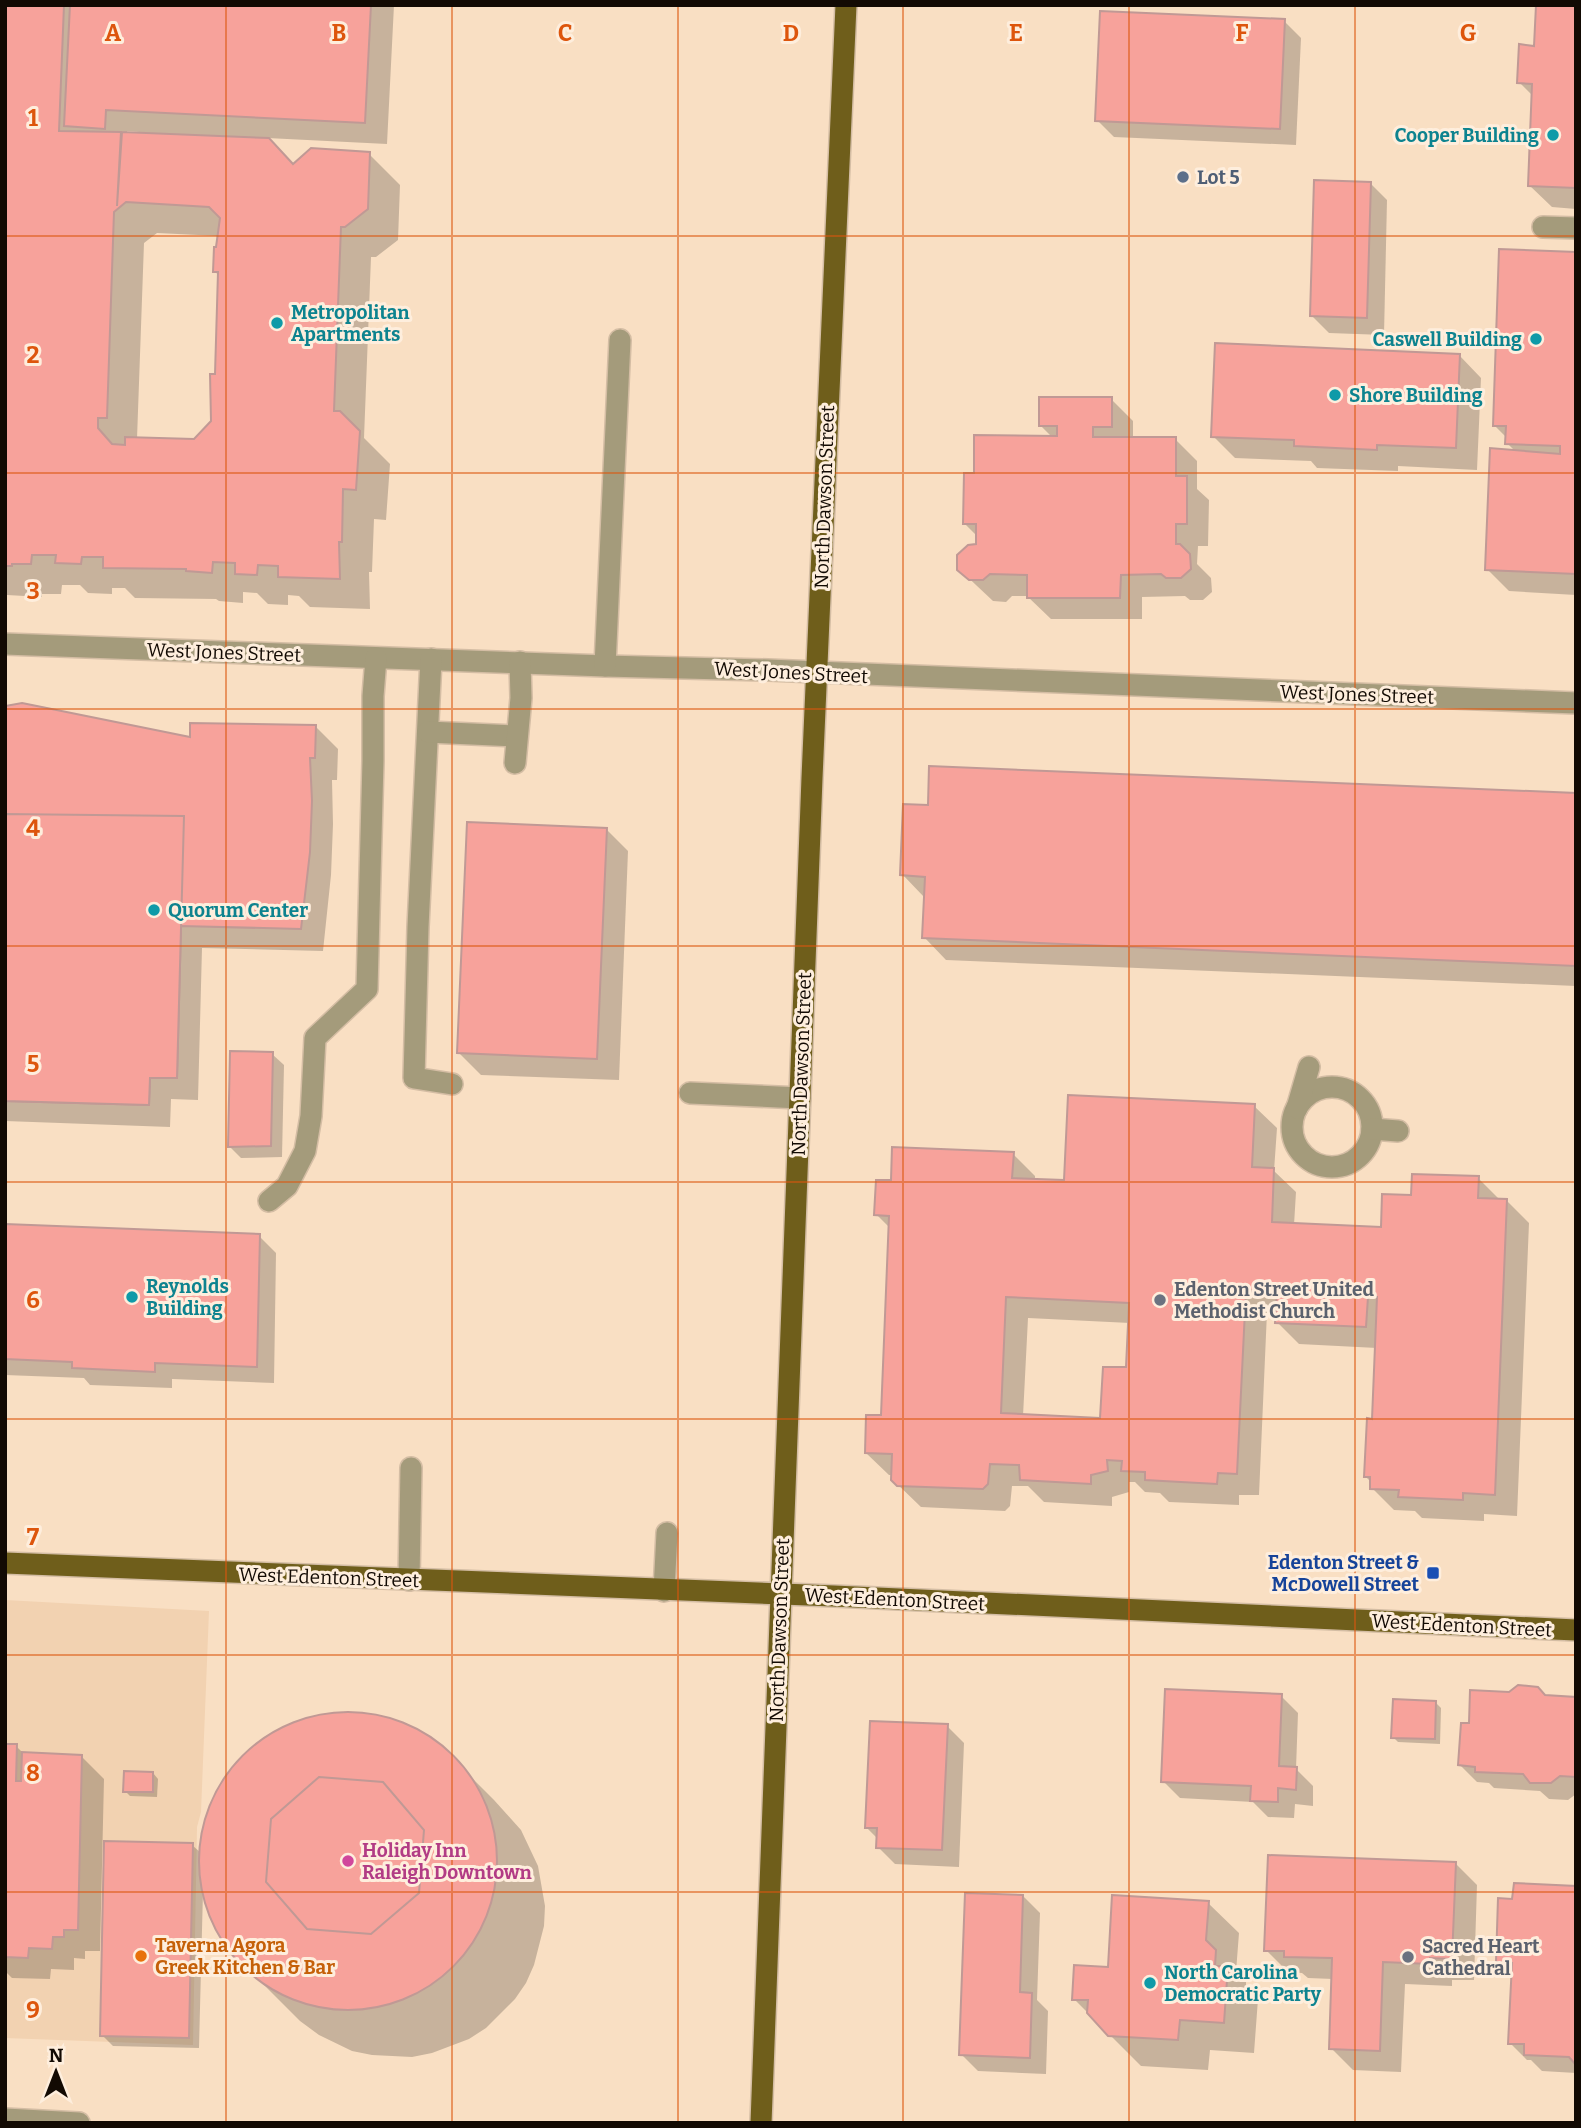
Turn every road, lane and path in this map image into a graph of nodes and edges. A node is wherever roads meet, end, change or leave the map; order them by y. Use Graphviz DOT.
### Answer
graph roads {
  1 [pos="846,5"];
  2 [pos="1543,227"];
  3 [pos="1576,228"];
  4 [pos="620,340"];
  5 [pos="5,644"];
  6 [pos="376,658"];
  7 [pos="431,659"];
  8 [pos="520,662"];
  9 [pos="605,666"];
  10 [pos="816,673"];
  11 [pos="1576,703"];
  12 [pos="428,732"];
  13 [pos="517,736"];
  14 [pos="515,763"];
  15 [pos="1309,1066"];
  16 [pos="452,1084"];
  17 [pos="690,1093"];
  18 [pos="800,1098"];
  19 [pos="1296,1111"];
  20 [pos="1372,1129"];
  21 [pos="1398,1131"];
  22 [pos="269,1201"];
  23 [pos="411,1468"];
  24 [pos="667,1533"];
  25 [pos="5,1563"];
  26 [pos="409,1580"];
  27 [pos="664,1591"];
  28 [pos="781,1594"];
  29 [pos="1576,1630"];
  30 [pos="5,2119"];
  31 [pos="79,2123"];
  32 [pos="761,2123"];
  1 -- 10 [label="main road, North Dawson Street"];
  2 -- 3 [label="street"];
  4 -- 9 [label="street"];
  5 -- 6 [label="street, West Jones Street"];
  6 -- 7 [label="street, West Jones Street"];
  6 -- 22 [label="street"];
  7 -- 8 [label="street, West Jones Street"];
  7 -- 12 [label="street"];
  8 -- 9 [label="street, West Jones Street"];
  8 -- 13 [label="street"];
  9 -- 10 [label="street, West Jones Street"];
  10 -- 11 [label="street, West Jones Street"];
  10 -- 18 [label="main road, North Dawson Street"];
  12 -- 13 [label="street"];
  12 -- 16 [label="street"];
  13 -- 14 [label="street"];
  15 -- 19 [label="street"];
  17 -- 18 [label="street"];
  18 -- 28 [label="main road, North Dawson Street"];
  19 -- 20 [label="street"];
  19 -- 20 [label="street"];
  20 -- 21 [label="street"];
  23 -- 26 [label="street"];
  24 -- 27 [label="street"];
  25 -- 26 [label="main road, West Edenton Street"];
  26 -- 27 [label="main road, West Edenton Street"];
  27 -- 28 [label="main road, West Edenton Street"];
  28 -- 29 [label="main road, West Edenton Street"];
  28 -- 32 [label="main road, North Dawson Street"];
  30 -- 31 [label="street"];
}
